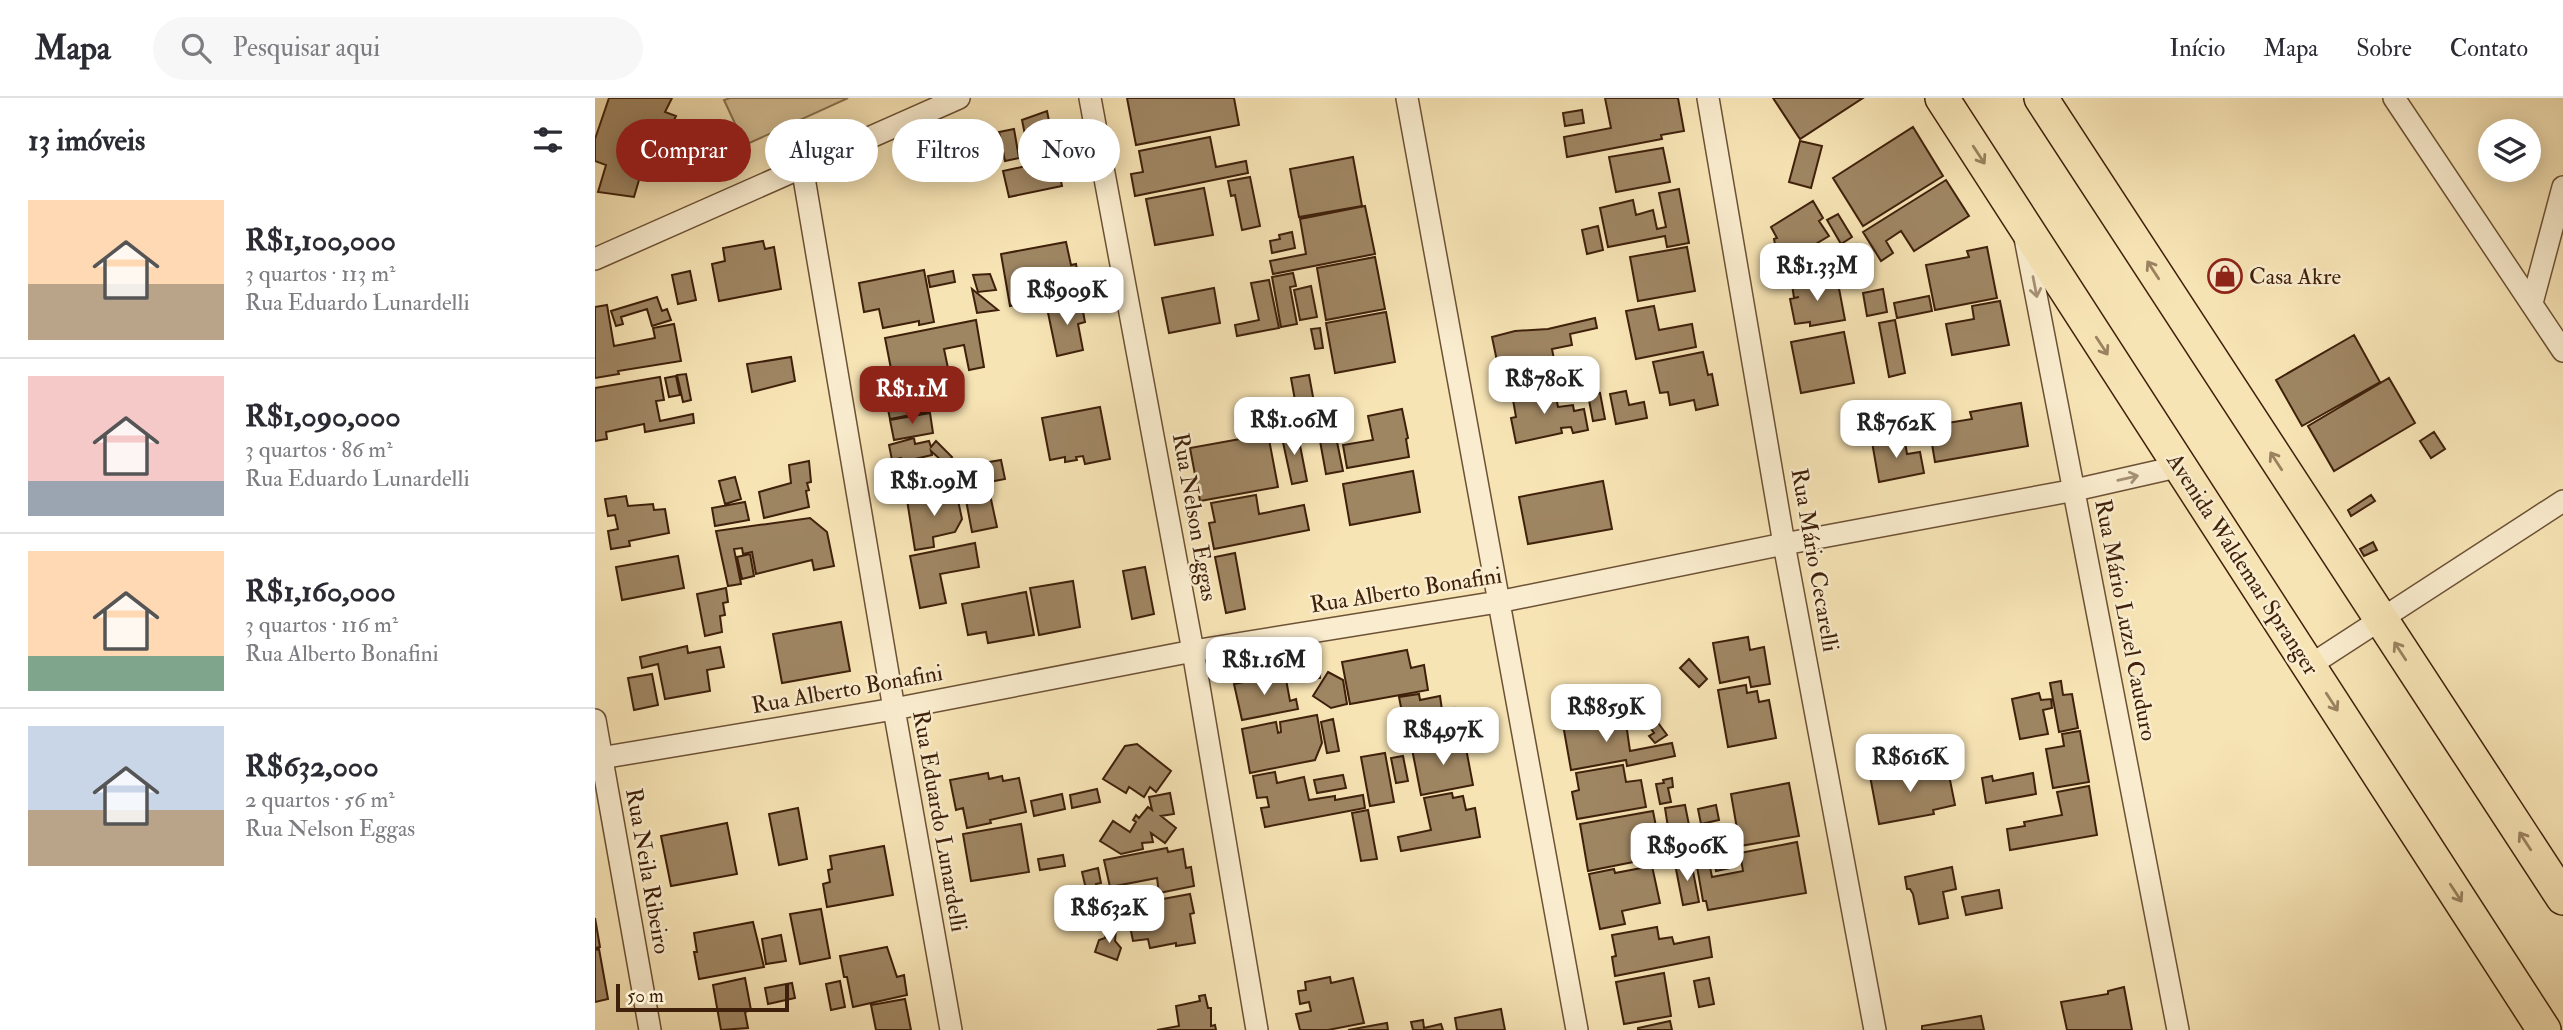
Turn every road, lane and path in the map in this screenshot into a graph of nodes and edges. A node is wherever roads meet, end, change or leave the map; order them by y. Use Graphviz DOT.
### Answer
graph roads {
  1 [pos="959,98"];
  2 [pos="1090,98"];
  3 [pos="1407,98"];
  4 [pos="1708,98"];
  5 [pos="1941,98"];
  6 [pos="2041,98"];
  7 [pos="2394,98"];
  8 [pos="878,133"];
  9 [pos="766,182"];
  10 [pos="805,182"];
  11 [pos="2563,187"];
  12 [pos="2022,220"];
  13 [pos="595,259"];
  14 [pos="2532,303"];
  15 [pos="2563,351"];
  16 [pos="2181,466"];
  17 [pos="2075,490"];
  18 [pos="2563,501"];
  19 [pos="1784,544"];
  20 [pos="1498,602"];
  21 [pos="2380,620"];
  22 [pos="1193,651"];
  23 [pos="2309,666"];
  24 [pos="894,709"];
  25 [pos="595,720"];
  26 [pos="598,759"];
  27 [pos="2563,898"];
  28 [pos="650,1030"];
  29 [pos="951,1030"];
  30 [pos="1257,1030"];
  31 [pos="1577,1030"];
  32 [pos="1875,1030"];
  33 [pos="2178,1030"];
  34 [pos="2544,1030"];
  1 -- 8 [label="street"];
  2 -- 22 [label="street, Rua Nelson Eggas"];
  3 -- 20 [label="street"];
  4 -- 19 [label="street, Rua Mário Cecarelli"];
  5 -- 12 [label="main road, Avenida Waldemar Spranger, one-way"];
  21 -- 6 [label="main road, one-way"];
  7 -- 14 [label="street"];
  9 -- 13 [label="street"];
  10 -- 24 [label="street, Rua Eduardo Lunardelli"];
  11 -- 14 [label="street"];
  12 -- 16 [label="main road, Avenida Waldemar Spranger, one-way"];
  12 -- 17 [label="street, Rua Mário Luzel Cauduro, one-way"];
  14 -- 15 [label="street"];
  17 -- 16 [label="street, Rua Alberto Bonafini, one-way"];
  16 -- 23 [label="main road, Avenida Waldemar Spranger"];
  17 -- 19 [label="street, Rua Alberto Bonafini"];
  17 -- 33 [label="street, Rua Mário Luzel Cauduro"];
  18 -- 21 [label="street"];
  19 -- 20 [label="street, Rua Alberto Bonafini"];
  19 -- 32 [label="street, Rua Mário Cecarelli"];
  20 -- 22 [label="street, Rua Alberto Bonafini"];
  20 -- 31 [label="street"];
  21 -- 23 [label="street"];
  27 -- 21 [label="main road, one-way"];
  22 -- 24 [label="street, Rua Alberto Bonafini"];
  22 -- 30 [label="street, Rua Nelson Eggas"];
  23 -- 34 [label="main road, Avenida Waldemar Spranger, one-way"];
  24 -- 26 [label="street, Rua Alberto Bonafini"];
  24 -- 29 [label="street, Rua Eduardo Lunardelli"];
  25 -- 26 [label="street, Rua Neila Ribeiro"];
  26 -- 28 [label="street, Rua Neila Ribeiro"];
}
